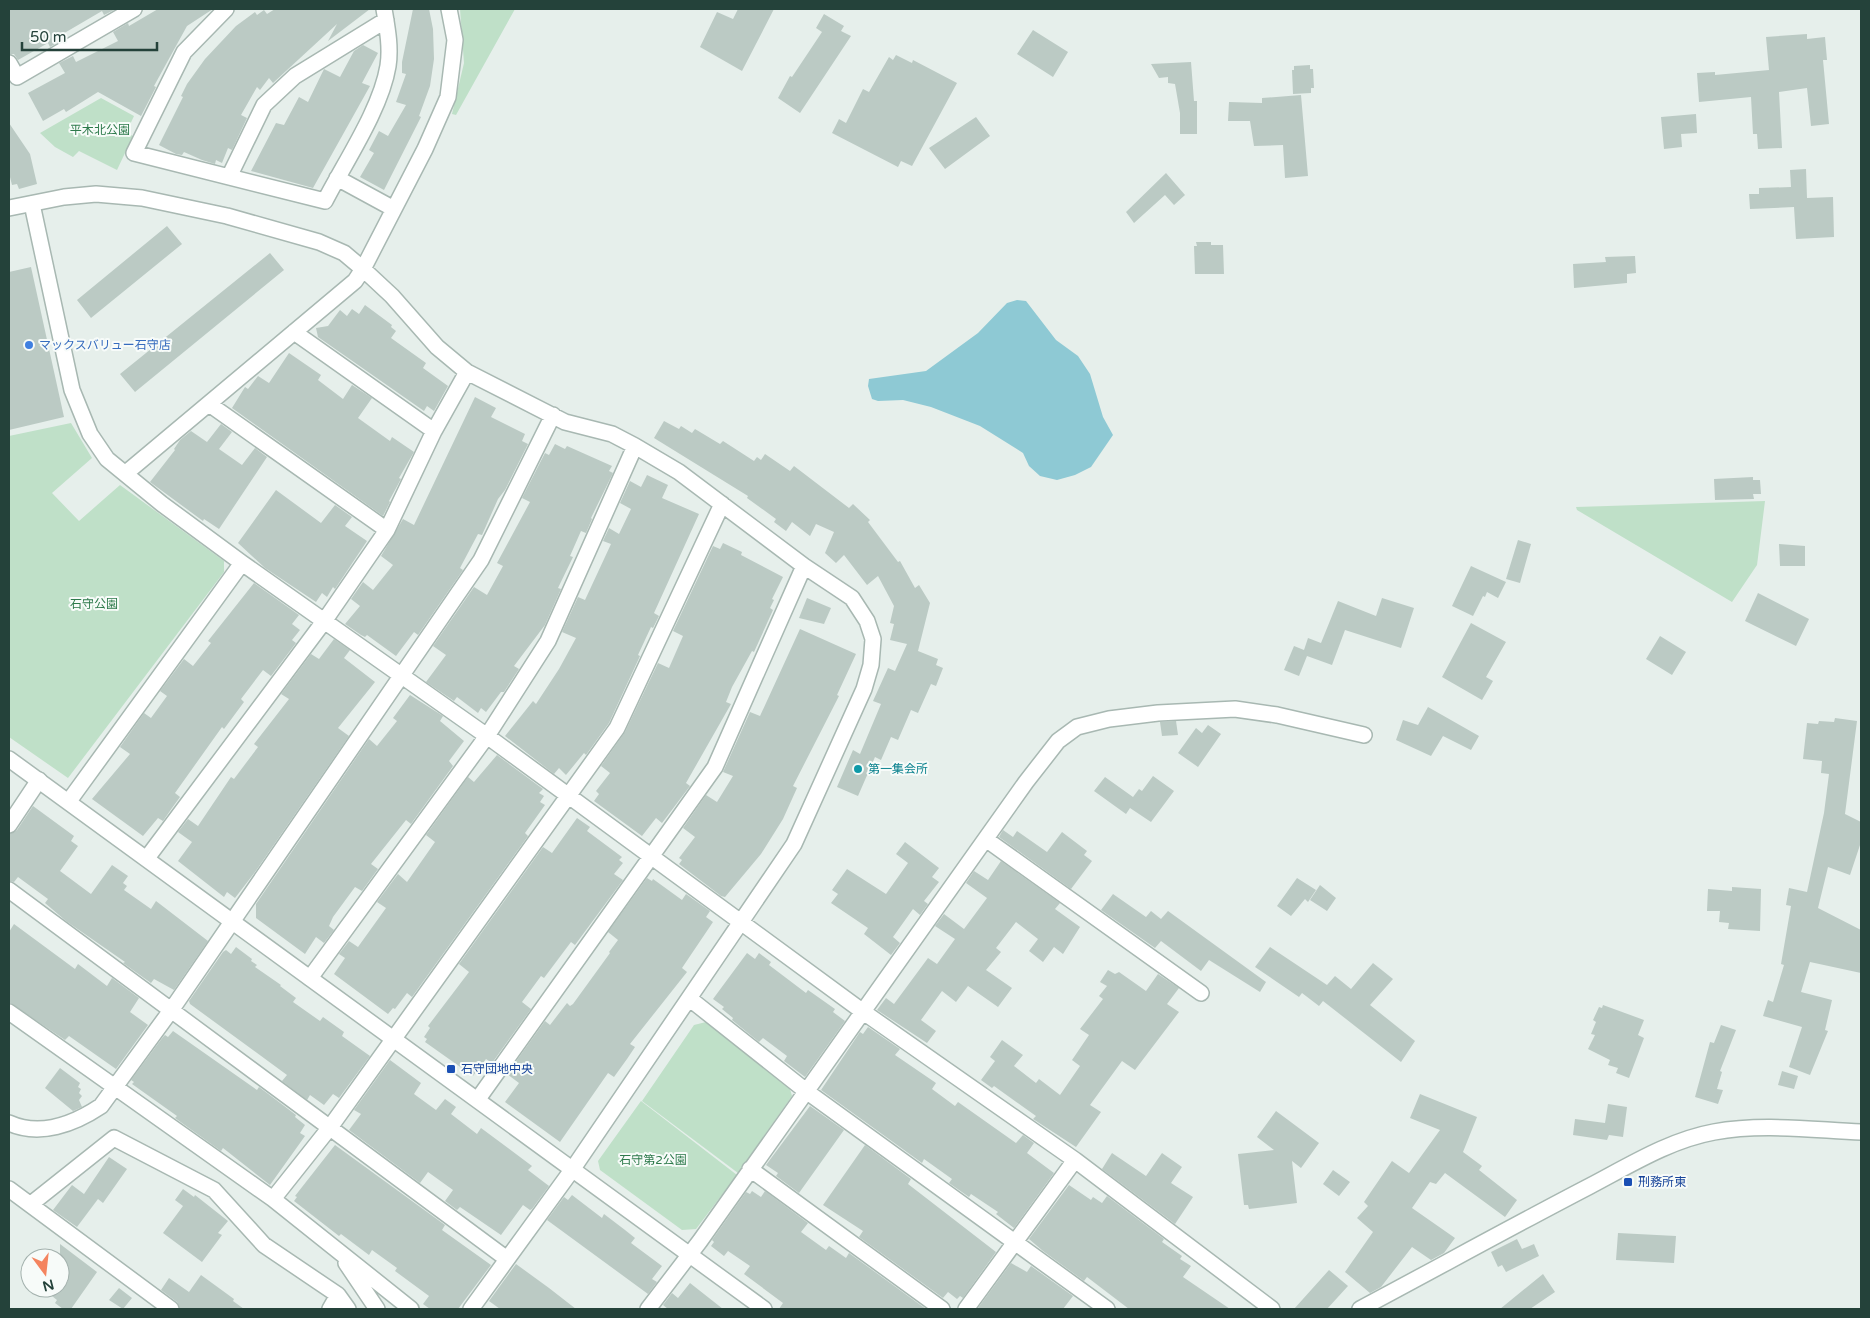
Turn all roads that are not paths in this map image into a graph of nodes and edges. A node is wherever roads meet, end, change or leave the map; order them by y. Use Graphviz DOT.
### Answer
graph roads {
  1 [pos="134,9"];
  2 [pos="226,9"];
  3 [pos="449,9"];
  4 [pos="385,14"];
  5 [pos="9,63"];
  6 [pos="229,177"];
  7 [pos="337,178"];
  8 [pos="32,204"];
  9 [pos="9,208"];
  10 [pos="394,209"];
  11 [pos="363,269"];
  12 [pos="294,332"];
  13 [pos="467,372"];
  14 [pos="209,404"];
  15 [pos="553,415"];
  16 [pos="434,431"];
  17 [pos="635,446"];
  18 [pos="126,473"];
  19 [pos="722,504"];
  20 [pos="387,530"];
  21 [pos="242,563"];
  22 [pos="804,566"];
  23 [pos="325,620"];
  24 [pos="402,675"];
  25 [pos="1364,735"];
  26 [pos="487,736"];
  27 [pos="9,759"];
  28 [pos="39,780"];
  29 [pos="568,797"];
  30 [pos="69,801"];
  31 [pos="9,824"];
  32 [pos="987,840"];
  33 [pos="652,855"];
  34 [pos="146,858"];
  35 [pos="9,890"];
  36 [pos="233,921"];
  37 [pos="741,922"];
  38 [pos="310,978"];
  39 [pos="1201,993"];
  40 [pos="690,999"];
  41 [pos="172,1009"];
  42 [pos="9,1012"];
  43 [pos="862,1012"];
  44 [pos="393,1040"];
  45 [pos="115,1087"];
  46 [pos="806,1091"];
  47 [pos="478,1099"];
  48 [pos="9,1123"];
  49 [pos="331,1126"];
  50 [pos="1861,1132"];
  51 [pos="1075,1160"];
  52 [pos="750,1169"];
  53 [pos="572,1170"];
  54 [pos="9,1189"];
  55 [pos="273,1200"];
  56 [pos="31,1204"];
  57 [pos="1015,1243"];
  58 [pos="338,1251"];
  59 [pos="689,1255"];
  60 [pos="507,1259"];
  61 [pos="338,1295"];
  62 [pos="479,1306"];
  63 [pos="172,1309"];
  64 [pos="330,1309"];
  65 [pos="348,1309"];
  66 [pos="377,1309"];
  67 [pos="411,1309"];
  68 [pos="648,1309"];
  69 [pos="764,1309"];
  70 [pos="942,1309"];
  71 [pos="966,1309"];
  72 [pos="1107,1309"];
  73 [pos="1272,1309"];
  74 [pos="1360,1309"];
  1 -- 5 [label="street"];
  2 -- 6 [label="street"];
  3 -- 10 [label="street"];
  4 -- 6 [label="street"];
  4 -- 7 [label="street"];
  6 -- 7 [label="street"];
  7 -- 10 [label="street"];
  8 -- 9 [label="street"];
  8 -- 11 [label="street"];
  8 -- 18 [label="street"];
  10 -- 11 [label="street"];
  11 -- 12 [label="street"];
  11 -- 13 [label="street"];
  12 -- 14 [label="street"];
  12 -- 16 [label="street"];
  13 -- 15 [label="street"];
  13 -- 16 [label="street"];
  14 -- 18 [label="street"];
  14 -- 20 [label="street"];
  15 -- 17 [label="street"];
  15 -- 24 [label="street"];
  16 -- 20 [label="street"];
  17 -- 19 [label="street"];
  17 -- 26 [label="street"];
  18 -- 21 [label="street"];
  19 -- 22 [label="street"];
  19 -- 29 [label="street"];
  20 -- 23 [label="street"];
  21 -- 23 [label="street"];
  21 -- 30 [label="street"];
  22 -- 33 [label="street"];
  22 -- 37 [label="street"];
  23 -- 24 [label="street"];
  23 -- 34 [label="street"];
  24 -- 26 [label="street"];
  24 -- 36 [label="street"];
  25 -- 32 [label="street"];
  26 -- 29 [label="street"];
  26 -- 38 [label="street"];
  27 -- 28 [label="street"];
  28 -- 30 [label="street"];
  28 -- 31 [label="street"];
  29 -- 33 [label="street"];
  29 -- 44 [label="street"];
  30 -- 34 [label="street"];
  32 -- 39 [label="street"];
  32 -- 43 [label="street"];
  33 -- 37 [label="street"];
  33 -- 47 [label="street"];
  34 -- 36 [label="street"];
  35 -- 41 [label="street"];
  36 -- 38 [label="street"];
  36 -- 41 [label="street"];
  37 -- 40 [label="street"];
  37 -- 43 [label="street"];
  38 -- 44 [label="street"];
  40 -- 46 [label="street"];
  40 -- 53 [label="street"];
  41 -- 45 [label="street"];
  41 -- 49 [label="street"];
  42 -- 45 [label="street"];
  43 -- 46 [label="street"];
  43 -- 51 [label="street"];
  44 -- 47 [label="street"];
  44 -- 49 [label="street"];
  45 -- 48 [label="street"];
  45 -- 55 [label="street"];
  46 -- 52 [label="street"];
  46 -- 57 [label="street"];
  47 -- 53 [label="street"];
  49 -- 55 [label="street"];
  49 -- 60 [label="street"];
  50 -- 74 [label="street"];
  51 -- 57 [label="street"];
  51 -- 73 [label="street"];
  52 -- 59 [label="street"];
  52 -- 70 [label="street"];
  53 -- 59 [label="street"];
  53 -- 60 [label="street"];
  54 -- 56 [label="street"];
  55 -- 58 [label="street"];
  56 -- 61 [label="street"];
  56 -- 63 [label="street"];
  57 -- 71 [label="street"];
  57 -- 72 [label="street"];
  58 -- 66 [label="street"];
  58 -- 67 [label="street"];
  59 -- 68 [label="street"];
  59 -- 69 [label="street"];
  60 -- 62 [label="street"];
  61 -- 64 [label="street"];
  61 -- 65 [label="street"];
}
